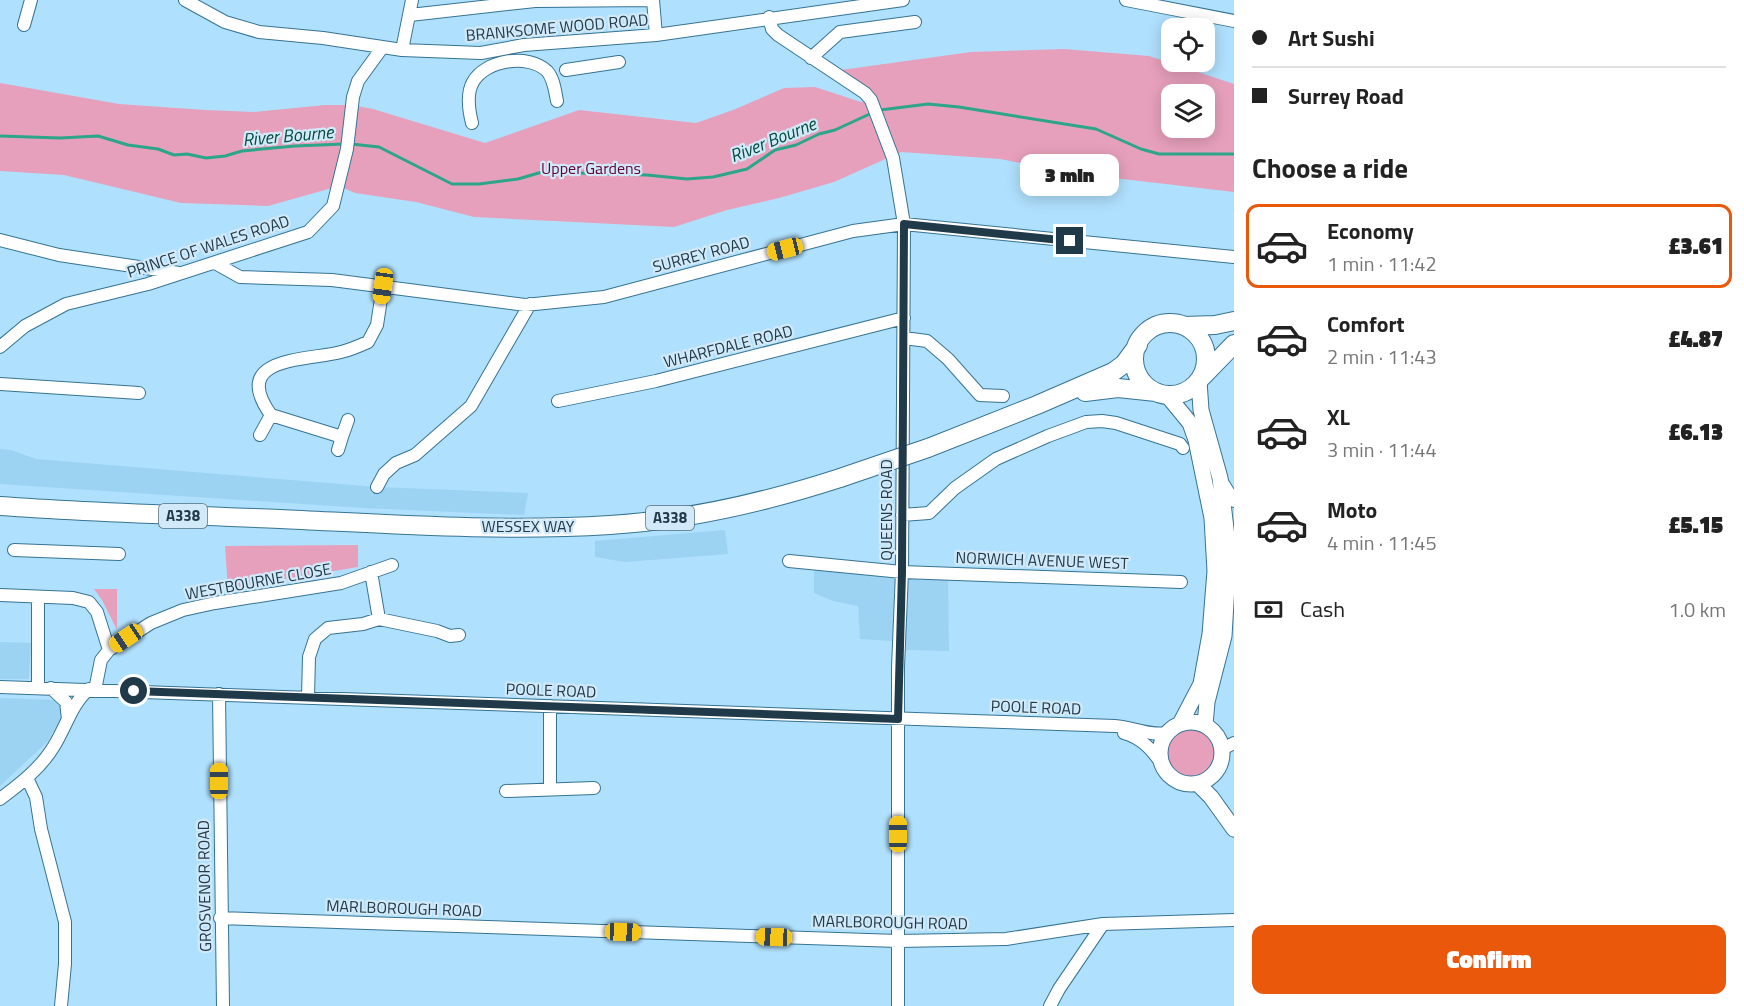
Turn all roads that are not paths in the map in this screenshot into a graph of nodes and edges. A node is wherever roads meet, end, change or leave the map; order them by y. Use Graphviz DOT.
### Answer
graph roads {
  1 [pos="31,0"];
  2 [pos="185,0"];
  3 [pos="412,0"];
  4 [pos="654,0"];
  5 [pos="903,0"];
  6 [pos="1126,0"];
  7 [pos="821,5"];
  8 [pos="410,15"];
  9 [pos="769,17"];
  10 [pos="1234,21"];
  11 [pos="915,22"];
  12 [pos="24,25"];
  13 [pos="656,35"];
  14 [pos="382,48"];
  15 [pos="402,50"];
  16 [pos="811,58"];
  17 [pos="619,62"];
  18 [pos="566,70"];
  19 [pos="557,101"];
  20 [pos="472,123"];
  21 [pos="904,224"];
  22 [pos="880,229"];
  23 [pos="0,240"];
  24 [pos="1234,257"];
  25 [pos="215,263"];
  26 [pos="903,265"];
  27 [pos="182,273"];
  28 [pos="383,286"];
  29 [pos="530,304"];
  30 [pos="904,318"];
  31 [pos="1234,321"];
  32 [pos="1184,326"];
  33 [pos="904,338"];
  34 [pos="1234,344"];
  35 [pos="1138,345"];
  36 [pos="0,347"];
  37 [pos="1200,379"];
  38 [pos="0,384"];
  39 [pos="139,393"];
  40 [pos="1162,394"];
  41 [pos="1003,396"];
  42 [pos="558,401"];
  43 [pos="1037,405"];
  44 [pos="271,415"];
  45 [pos="348,420"];
  46 [pos="260,435"];
  47 [pos="342,437"];
  48 [pos="1183,448"];
  49 [pos="338,450"];
  50 [pos="1220,478"];
  51 [pos="377,487"];
  52 [pos="1234,501"];
  53 [pos="0,506"];
  54 [pos="902,515"];
  55 [pos="14,550"];
  56 [pos="119,554"];
  57 [pos="789,561"];
  58 [pos="392,565"];
  59 [pos="370,572"];
  60 [pos="902,572"];
  61 [pos="1180,582"];
  62 [pos="1234,584"];
  63 [pos="0,595"];
  64 [pos="38,597"];
  65 [pos="1227,601"];
  66 [pos="379,619"];
  67 [pos="459,635"];
  68 [pos="109,650"];
  69 [pos="0,687"];
  70 [pos="44,688"];
  71 [pos="92,689"];
  72 [pos="219,694"];
  73 [pos="308,698"];
  74 [pos="549,706"];
  75 [pos="898,719"];
  76 [pos="69,720"];
  77 [pos="1180,724"];
  78 [pos="1205,725"];
  79 [pos="1100,726"];
  80 [pos="1167,733"];
  81 [pos="1228,746"];
  82 [pos="1162,764"];
  83 [pos="27,778"];
  84 [pos="1198,783"];
  85 [pos="594,788"];
  86 [pos="550,789"];
  87 [pos="506,791"];
  88 [pos="0,799"];
  89 [pos="1234,829"];
  90 [pos="220,918"];
  91 [pos="1234,920"];
  92 [pos="1103,924"];
  93 [pos="898,941"];
  94 [pos="61,1006"];
  95 [pos="223,1006"];
  96 [pos="898,1006"];
  97 [pos="1050,1006"];
  1 -- 12 [label="street"];
  2 -- 14 [label="street, BRANKSOME WOOD ROAD"];
  3 -- 8 [label="street"];
  4 -- 8 [label="street"];
  4 -- 13 [label="street"];
  5 -- 7 [label="street, BRANKSOME WOOD ROAD"];
  6 -- 10 [label="street"];
  7 -- 9 [label="street, BRANKSOME WOOD ROAD"];
  8 -- 15 [label="street"];
  9 -- 13 [label="street, BRANKSOME WOOD ROAD"];
  9 -- 16 [label="street, QUEENS ROAD"];
  11 -- 16 [label="street"];
  13 -- 15 [label="street, BRANKSOME WOOD ROAD"];
  14 -- 15 [label="street, BRANKSOME WOOD ROAD"];
  14 -- 25 [label="street, PRINCE OF WALES ROAD"];
  16 -- 21 [label="street, QUEENS ROAD"];
  17 -- 18 [label="street"];
  19 -- 20 [label="street"];
  21 -- 22 [label="street, SURREY ROAD"];
  21 -- 24 [label="street, SURREY ROAD"];
  21 -- 26 [label="street, QUEENS ROAD"];
  22 -- 26 [label="street, QUEENS ROAD"];
  22 -- 29 [label="street, SURREY ROAD"];
  23 -- 27 [label="street"];
  25 -- 27 [label="street, PRINCE OF WALES ROAD"];
  25 -- 28 [label="street, SURREY ROAD"];
  26 -- 30 [label="street, QUEENS ROAD"];
  27 -- 36 [label="street, PRINCE OF WALES ROAD"];
  28 -- 29 [label="street, SURREY ROAD"];
  28 -- 44 [label="street"];
  29 -- 51 [label="street"];
  30 -- 33 [label="street, QUEENS ROAD"];
  30 -- 42 [label="street, WHARFDALE ROAD"];
  31 -- 32 [label="highway"];
  32 -- 35 [label="highway"];
  32 -- 37 [label="highway"];
  33 -- 41 [label="street"];
  33 -- 54 [label="street, QUEENS ROAD"];
  34 -- 37 [label="highway"];
  35 -- 40 [label="highway"];
  35 -- 43 [label="highway, WESSEX WAY"];
  37 -- 40 [label="highway"];
  37 -- 50 [label="main road"];
  38 -- 39 [label="street"];
  40 -- 43 [label="highway, WESSEX WAY"];
  40 -- 77 [label="main road"];
  43 -- 53 [label="highway, WESSEX WAY / A338, bridge"];
  44 -- 46 [label="street"];
  44 -- 47 [label="street"];
  45 -- 47 [label="street"];
  47 -- 49 [label="street"];
  48 -- 54 [label="street"];
  50 -- 52 [label="street"];
  50 -- 65 [label="main road"];
  54 -- 60 [label="street, QUEENS ROAD"];
  55 -- 56 [label="street"];
  57 -- 60 [label="street, NORWICH AVENUE WEST"];
  58 -- 59 [label="street, WESTBOURNE CLOSE"];
  59 -- 66 [label="street"];
  59 -- 68 [label="street, WESTBOURNE CLOSE"];
  60 -- 61 [label="street, NORWICH AVENUE WEST"];
  60 -- 75 [label="street, QUEENS ROAD"];
  62 -- 65 [label="street"];
  63 -- 64 [label="street"];
  64 -- 68 [label="street"];
  64 -- 70 [label="street"];
  65 -- 78 [label="main road"];
  66 -- 67 [label="street"];
  66 -- 73 [label="street"];
  68 -- 71 [label="street"];
  69 -- 70 [label="street, POOLE ROAD"];
  70 -- 71 [label="street, POOLE ROAD"];
  70 -- 76 [label="street"];
  71 -- 72 [label="street, POOLE ROAD"];
  71 -- 76 [label="street"];
  72 -- 73 [label="street, POOLE ROAD"];
  72 -- 90 [label="street, GROSVENOR ROAD"];
  73 -- 74 [label="street, POOLE ROAD"];
  74 -- 75 [label="street, POOLE ROAD"];
  74 -- 86 [label="street"];
  75 -- 79 [label="street, POOLE ROAD"];
  75 -- 93 [label="street, QUEENS ROAD"];
  76 -- 83 [label="street"];
  77 -- 78 [label="main road"];
  77 -- 80 [label="main road"];
  78 -- 81 [label="main road"];
  79 -- 80 [label="street, POOLE ROAD"];
  79 -- 82 [label="street, POOLE ROAD"];
  80 -- 82 [label="main road"];
  81 -- 84 [label="main road"];
  82 -- 84 [label="main road"];
  83 -- 88 [label="street"];
  83 -- 94 [label="street"];
  84 -- 89 [label="main road"];
  85 -- 86 [label="street"];
  86 -- 87 [label="street"];
  90 -- 93 [label="street, MARLBOROUGH ROAD"];
  90 -- 95 [label="street, GROSVENOR ROAD"];
  91 -- 92 [label="street, MARLBOROUGH ROAD"];
  92 -- 93 [label="street, MARLBOROUGH ROAD"];
  92 -- 97 [label="street"];
  93 -- 96 [label="street, QUEENS ROAD"];
}
